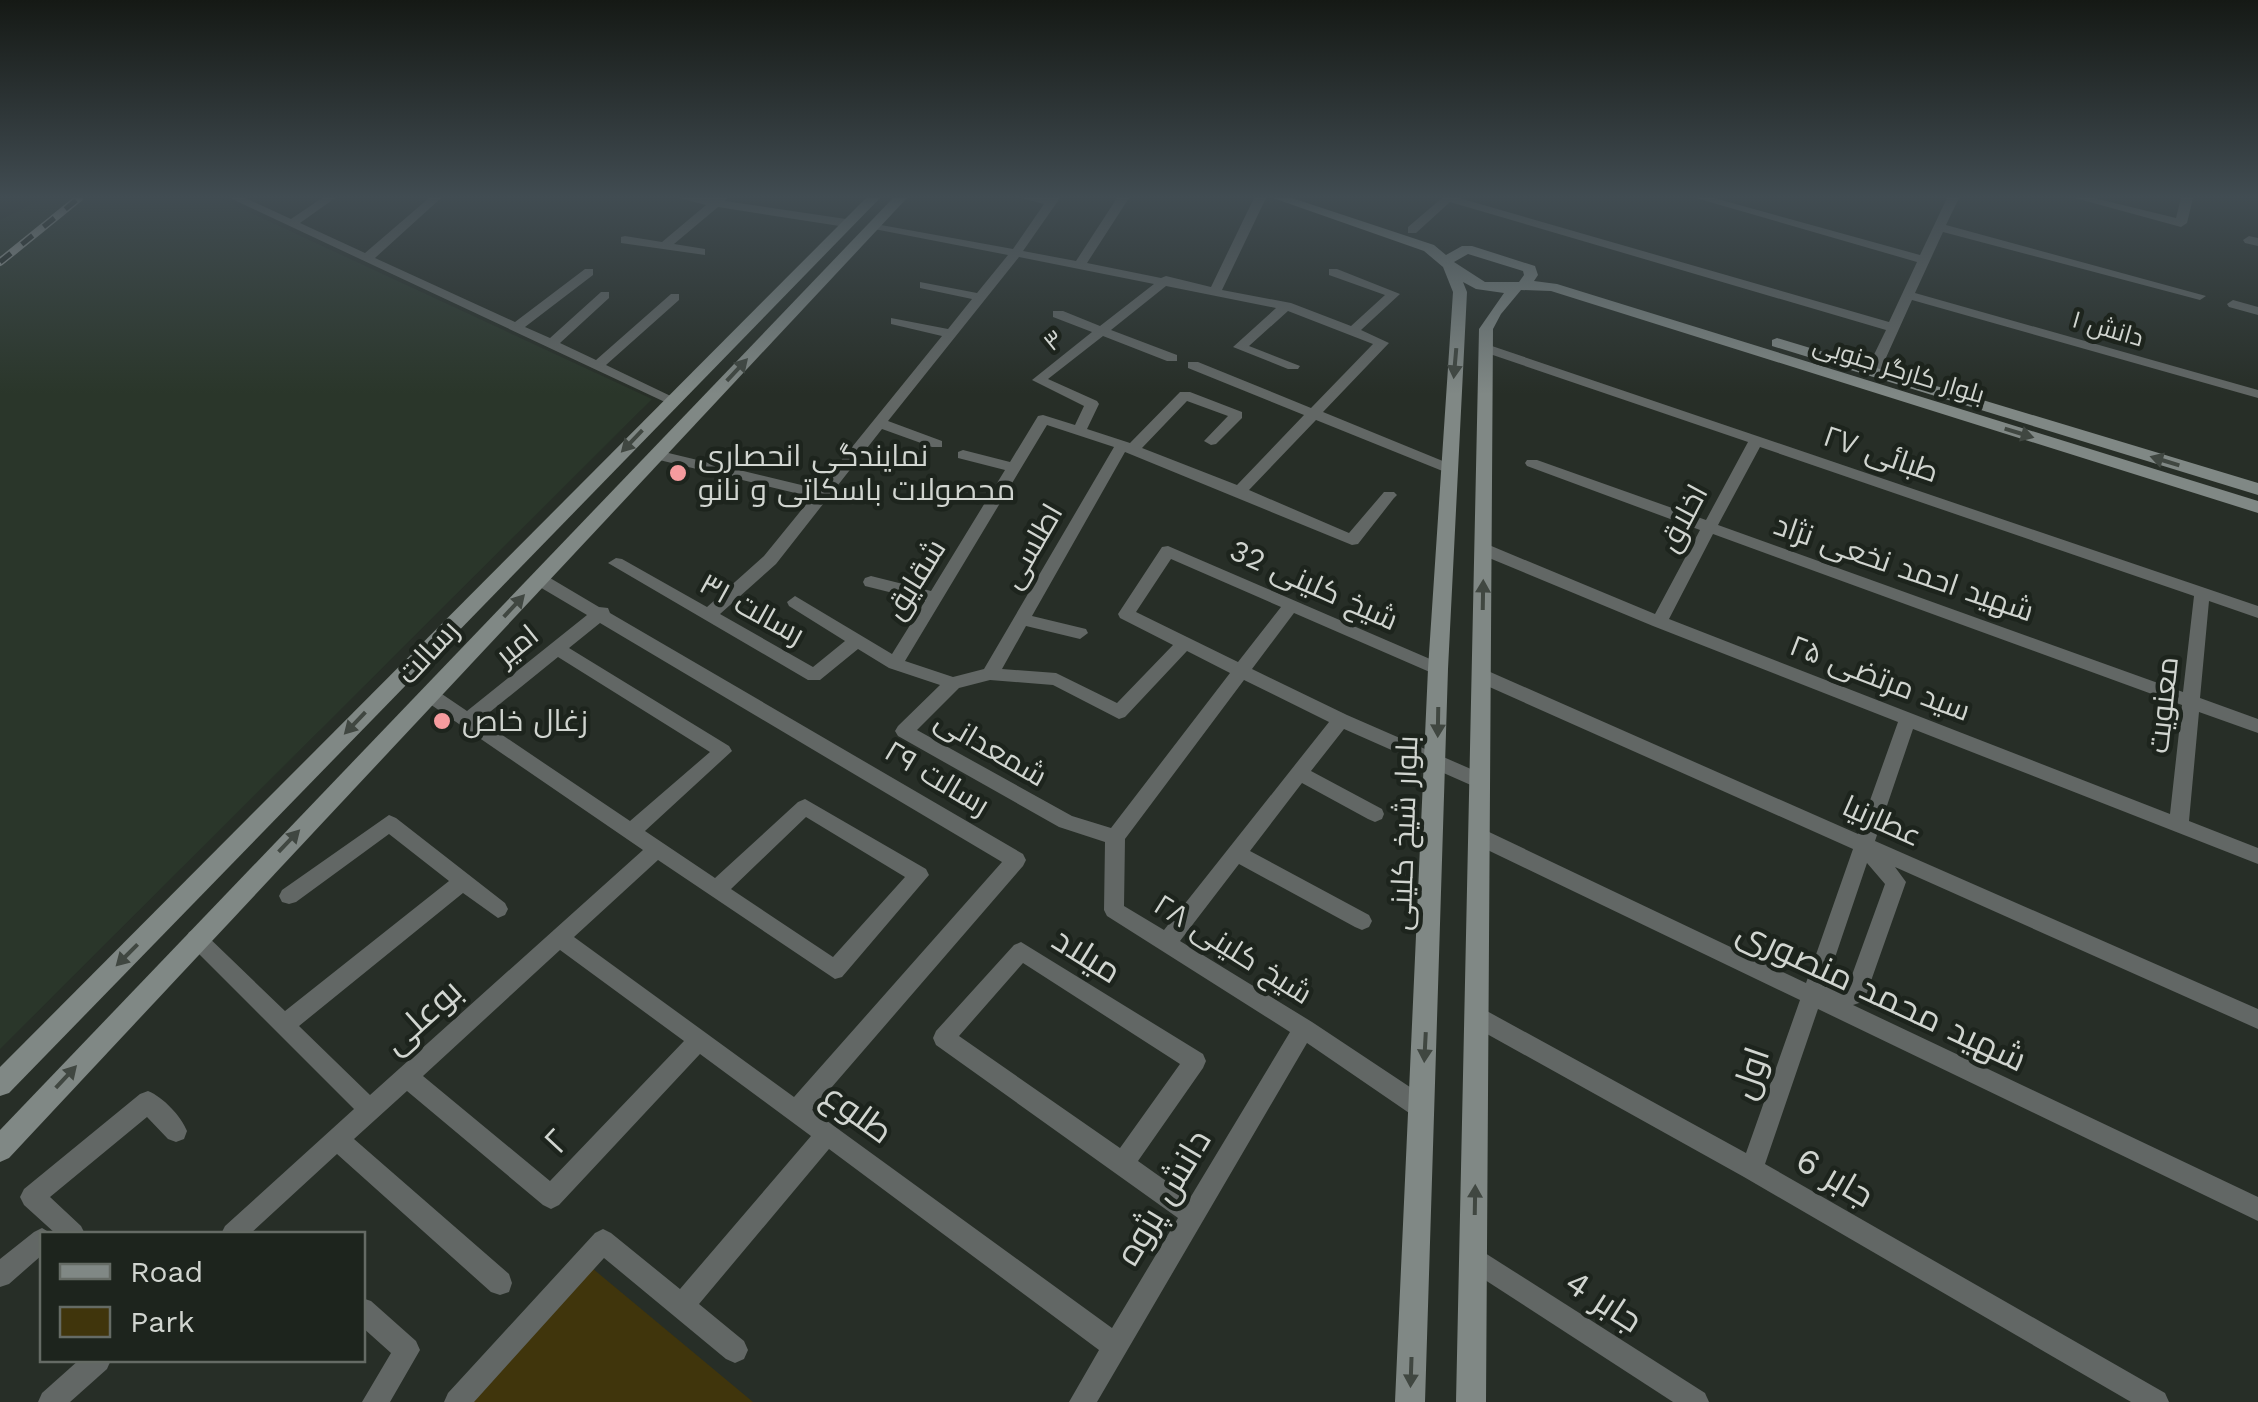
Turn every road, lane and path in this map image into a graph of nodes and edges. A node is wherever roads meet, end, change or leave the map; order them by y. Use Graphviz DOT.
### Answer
graph roads {
  1 [pos="379,263"];
  2 [pos="806,263"];
  3 [pos="838,263"];
  4 [pos="1007,263"];
  5 [pos="1082,263"];
  6 [pos="1229,263"];
  7 [pos="1494,263"];
  8 [pos="1673,263"];
  9 [pos="1921,263"];
  10 [pos="2077,263"];
  11 [pos="1448,265"];
  12 [pos="589,272"];
  13 [pos="1333,272"];
  14 [pos="1166,280"];
  15 [pos="1524,280"];
  16 [pos="924,285"];
  17 [pos="1216,290"];
  18 [pos="606,294"];
  19 [pos="1906,294"];
  20 [pos="2200,296"];
  21 [pos="980,297"];
  22 [pos="674,298"];
  23 [pos="2232,304"];
  24 [pos="1286,306"];
  25 [pos="1477,306"];
  26 [pos="2258,311"];
  27 [pos="1058,314"];
  28 [pos="896,321"];
  29 [pos="1892,327"];
  30 [pos="516,328"];
  31 [pos="1100,331"];
  32 [pos="1352,332"];
  33 [pos="951,334"];
  34 [pos="551,344"];
  35 [pos="1486,348"];
  36 [pos="1172,358"];
  37 [pos="1193,364"];
  38 [pos="598,366"];
  39 [pos="1293,366"];
  40 [pos="1873,371"];
  41 [pos="2258,394"];
  42 [pos="672,400"];
  43 [pos="1314,413"];
  44 [pos="880,423"];
  45 [pos="1078,432"];
  46 [pos="1211,440"];
  47 [pos="1756,440"];
  48 [pos="937,444"];
  49 [pos="1127,447"];
  50 [pos="656,455"];
  51 [pos="964,455"];
  52 [pos="1532,464"];
  53 [pos="1015,468"];
  54 [pos="1450,469"];
  55 [pos="2258,489"];
  56 [pos="1239,491"];
  57 [pos="822,495"];
  58 [pos="1389,495"];
  59 [pos="2258,507"];
  60 [pos="1709,528"];
  61 [pos="1484,550"];
  62 [pos="616,563"];
  63 [pos="540,578"];
  64 [pos="871,582"];
  65 [pos="2202,593"];
  66 [pos="936,598"];
  67 [pos="795,602"];
  68 [pos="1291,605"];
  69 [pos="602,612"];
  70 [pos="2258,612"];
  71 [pos="708,616"];
  72 [pos="1021,619"];
  73 [pos="1659,622"];
  74 [pos="1080,634"];
  75 [pos="857,641"];
  76 [pos="1185,643"];
  77 [pos="557,648"];
  78 [pos="895,664"];
  79 [pos="1438,669"];
  80 [pos="1241,670"];
  81 [pos="990,674"];
  82 [pos="1482,676"];
  83 [pos="953,683"];
  84 [pos="430,694"];
  85 [pos="2191,701"];
  86 [pos="1908,718"];
  87 [pos="468,720"];
  88 [pos="1341,720"];
  89 [pos="2258,726"];
  90 [pos="1437,764"];
  91 [pos="1300,772"];
  92 [pos="1480,781"];
  93 [pos="1375,814"];
  94 [pos="2179,823"];
  95 [pos="632,831"];
  96 [pos="1114,837"];
  97 [pos="1480,837"];
  98 [pos="1862,846"];
  99 [pos="658,848"];
  100 [pos="1236,854"];
  101 [pos="2258,856"];
  102 [pos="462,882"];
  103 [pos="716,890"];
  104 [pos="289,896"];
  105 [pos="498,909"];
  106 [pos="1362,921"];
  107 [pos="158,923"];
  108 [pos="196,938"];
  109 [pos="559,938"];
  110 [pos="1167,942"];
  111 [pos="1810,998"];
  112 [pos="1477,1016"];
  113 [pos="2258,1019"];
  114 [pos="284,1025"];
  115 [pos="1304,1028"];
  116 [pos="699,1040"];
  117 [pos="407,1077"];
  118 [pos="0,1084"];
  119 [pos="1422,1109"];
  120 [pos="370,1110"];
  121 [pos="796,1111"];
  122 [pos="176,1131"];
  123 [pos="827,1134"];
  124 [pos="337,1139"];
  125 [pos="0,1149"];
  126 [pos="1123,1163"];
  127 [pos="1752,1169"];
  128 [pos="2258,1209"];
  129 [pos="1193,1214"];
  130 [pos="55,1232"];
  131 [pos="236,1232"];
  132 [pos="40,1245"];
  133 [pos="1474,1258"];
  134 [pos="0,1275"];
  135 [pos="500,1282"];
  136 [pos="682,1306"];
  137 [pos="365,1313"];
  138 [pos="1115,1346"];
  139 [pos="736,1350"];
  140 [pos="96,1362"];
  141 [pos="51,1402"];
  142 [pos="375,1402"];
  143 [pos="457,1402"];
  144 [pos="1082,1402"];
  145 [pos="1410,1402"];
  146 [pos="1471,1402"];
  147 [pos="1696,1402"];
  148 [pos="2156,1402"];
  1 -- 30 [label="street"];
  2 -- 42 [label="main road, رسالت"];
  50 -- 3 [label="main road, رسالت, one-way"];
  4 -- 21 [label="street"];
  5 -- 14 [label="street"];
  6 -- 17 [label="street"];
  7 -- 15 [label="main road"];
  8 -- 29 [label="street"];
  9 -- 19 [label="street"];
  10 -- 20 [label="street"];
  11 -- 15 [label="main road"];
  11 -- 25 [label="main road, بلوار شیخ کلینی"];
  12 -- 30 [label="street"];
  13 -- 32 [label="street"];
  14 -- 17 [label="street"];
  14 -- 31 [label="street, ۳"];
  15 -- 25 [label="main road, بلوار شیخ کلینی"];
  15 -- 40 [label="main road, بلوار کارگر جنوبی"];
  15 -- 59 [label="main road, بلوار کارگر جنوبی, one-way"];
  16 -- 21 [label="street"];
  17 -- 24 [label="street"];
  18 -- 34 [label="street"];
  19 -- 29 [label="street"];
  19 -- 41 [label="street, دانش ۱"];
  21 -- 33 [label="street"];
  22 -- 38 [label="street"];
  23 -- 26 [label="street"];
  24 -- 32 [label="street"];
  24 -- 39 [label="street"];
  25 -- 35 [label="main road, بلوار شیخ کلینی"];
  25 -- 54 [label="main road, بلوار شیخ کلینی, one-way"];
  27 -- 31 [label="street"];
  28 -- 33 [label="street"];
  29 -- 40 [label="street"];
  30 -- 34 [label="street"];
  31 -- 36 [label="street"];
  31 -- 45 [label="street, ۳"];
  32 -- 43 [label="street"];
  33 -- 44 [label="street"];
  34 -- 38 [label="street"];
  35 -- 47 [label="street, طبائی ۲۷"];
  35 -- 61 [label="main road, بلوار شیخ کلینی"];
  37 -- 43 [label="street"];
  38 -- 42 [label="street"];
  55 -- 40 [label="main road, بلوار کارگر جنوبی, one-way"];
  42 -- 107 [label="main road, رسالت, one-way"];
  43 -- 54 [label="street"];
  43 -- 56 [label="street"];
  44 -- 48 [label="street"];
  44 -- 57 [label="street"];
  45 -- 49 [label="street"];
  45 -- 53 [label="street, شقایق"];
  46 -- 49 [label="street, اطلسی"];
  47 -- 60 [label="street, اخلاق"];
  47 -- 65 [label="street, طبائی ۲۷"];
  49 -- 56 [label="street"];
  49 -- 72 [label="street, اطلسی"];
  50 -- 57 [label="street"];
  50 -- 63 [label="main road, رسالت"];
  51 -- 53 [label="street"];
  52 -- 60 [label="street, شهید احمد نخعی نژاد"];
  53 -- 66 [label="street, شقایق"];
  54 -- 79 [label="main road, بلوار شیخ کلینی"];
  56 -- 58 [label="street"];
  57 -- 71 [label="street"];
  60 -- 73 [label="street, اخلاق"];
  60 -- 85 [label="street, شهید احمد نخعی نژاد"];
  61 -- 73 [label="street, ۲۵ سید مرتضی"];
  82 -- 61 [label="main road, بلوار شیخ کلینی, one-way"];
  62 -- 71 [label="street, رسالت ۳۱"];
  63 -- 69 [label="street, رسالت ۲۹"];
  84 -- 63 [label="main road, رسالت, one-way"];
  64 -- 66 [label="street"];
  65 -- 70 [label="street, طبائی ۲۷"];
  65 -- 85 [label="street, معنویت"];
  66 -- 78 [label="street, شقایق"];
  67 -- 75 [label="street"];
  68 -- 76 [label="street, شیخ کلینی 32"];
  68 -- 79 [label="street, شیخ کلینی 32"];
  68 -- 80 [label="street"];
  69 -- 77 [label="street, امیر"];
  69 -- 121 [label="street, رسالت ۲۹"];
  71 -- 75 [label="street, رسالت ۳۱"];
  72 -- 74 [label="street"];
  72 -- 81 [label="street, اطلسی"];
  73 -- 86 [label="street, ۲۵ سید مرتضی"];
  75 -- 78 [label="street"];
  76 -- 80 [label="street"];
  76 -- 81 [label="street"];
  77 -- 87 [label="street, امیر"];
  77 -- 95 [label="street"];
  78 -- 83 [label="street"];
  79 -- 90 [label="main road, بلوار شیخ کلینی, one-way"];
  80 -- 88 [label="street"];
  80 -- 96 [label="street"];
  81 -- 83 [label="street"];
  82 -- 92 [label="main road, بلوار شیخ کلینی"];
  82 -- 98 [label="street, عطارنیا"];
  83 -- 96 [label="street, شمعدانی"];
  84 -- 87 [label="street"];
  108 -- 84 [label="main road, رسالت, one-way"];
  85 -- 89 [label="street, شهید احمد نخعی نژاد"];
  85 -- 94 [label="street, معنویت"];
  86 -- 94 [label="street, ۲۵ سید مرتضی"];
  86 -- 98 [label="street, اول"];
  87 -- 95 [label="street"];
  88 -- 90 [label="street"];
  88 -- 91 [label="street"];
  90 -- 92 [label="street"];
  90 -- 119 [label="main road, بلوار شیخ کلینی, one-way"];
  91 -- 93 [label="street"];
  91 -- 100 [label="street"];
  92 -- 97 [label="main road, بلوار شیخ کلینی"];
  94 -- 101 [label="street, ۲۵ سید مرتضی"];
  95 -- 99 [label="street"];
  96 -- 110 [label="street, شیخ کلینی ۲۸"];
  97 -- 111 [label="street, شهید محمد منصوری"];
  97 -- 112 [label="main road, بلوار شیخ کلینی"];
  98 -- 111 [label="street, اول"];
  98 -- 111 [label="street"];
  98 -- 113 [label="street, عطارنیا"];
  99 -- 103 [label="street"];
  99 -- 109 [label="street, بوعلی"];
  100 -- 106 [label="street"];
  100 -- 110 [label="street"];
  102 -- 104 [label="street"];
  102 -- 105 [label="street"];
  102 -- 114 [label="street"];
  103 -- 103 [label="street"];
  107 -- 108 [label="main road"];
  107 -- 118 [label="main road, رسالت, one-way"];
  108 -- 114 [label="street"];
  125 -- 108 [label="main road, رسالت, one-way"];
  109 -- 116 [label="street, طلوع"];
  109 -- 117 [label="street, بوعلی"];
  110 -- 115 [label="street, شیخ کلینی ۲۸"];
  111 -- 127 [label="street, اول"];
  111 -- 128 [label="street, شهید محمد منصوری"];
  112 -- 127 [label="street, جابر 6"];
  133 -- 112 [label="main road, بلوار شیخ کلینی, one-way"];
  114 -- 120 [label="street"];
  115 -- 119 [label="street, شیخ کلینی ۲۸"];
  115 -- 129 [label="street, دانش پژوه"];
  116 -- 117 [label="street, ۲"];
  116 -- 121 [label="street, طلوع"];
  117 -- 120 [label="street, بوعلی"];
  119 -- 145 [label="main road, بلوار شیخ کلینی, one-way"];
  120 -- 124 [label="street, بوعلی"];
  121 -- 123 [label="street, طلوع"];
  122 -- 130 [label="street"];
  123 -- 136 [label="street"];
  123 -- 138 [label="street, طلوع"];
  124 -- 131 [label="street, بوعلی"];
  124 -- 135 [label="street"];
  126 -- 126 [label="street, میلاد"];
  126 -- 129 [label="street, میلاد"];
  127 -- 148 [label="street, جابر 6"];
  129 -- 138 [label="street, دانش پژوه"];
  132 -- 134 [label="street"];
  133 -- 146 [label="main road, بلوار شیخ کلینی"];
  133 -- 147 [label="street, جابر 4"];
  136 -- 139 [label="street"];
  136 -- 143 [label="street"];
  137 -- 142 [label="street"];
  138 -- 144 [label="street, دانش پژوه"];
  140 -- 141 [label="street"];
}
